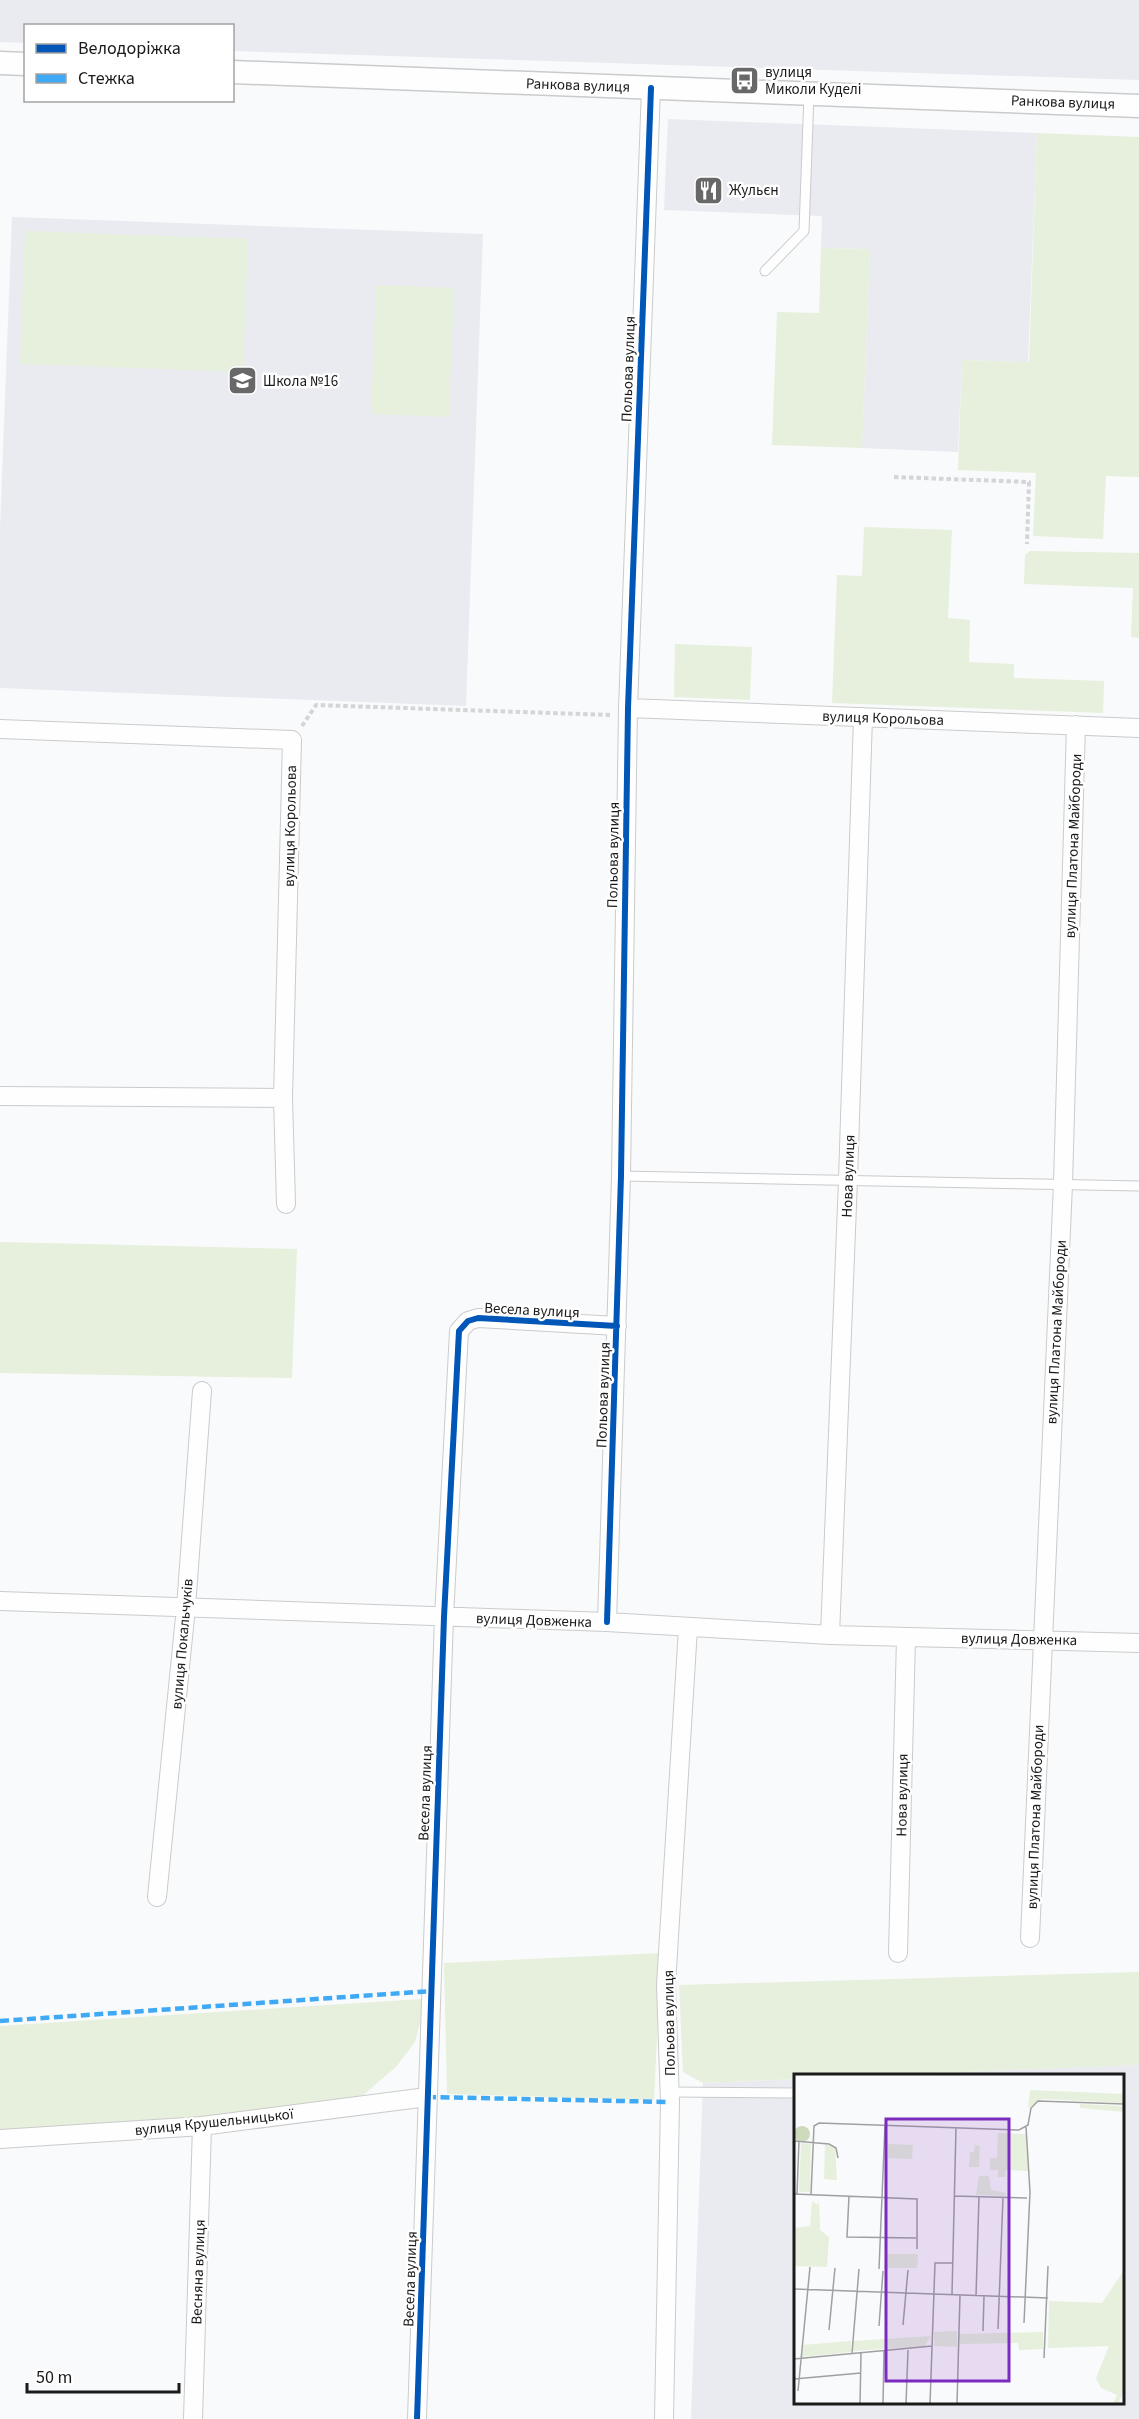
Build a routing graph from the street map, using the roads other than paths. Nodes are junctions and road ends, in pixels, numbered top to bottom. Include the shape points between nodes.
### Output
1 (0, 63) edge
2 (24, 64) edge
3 (234, 72) edge
4 (651, 88) junction
5 (809, 92) junction
6 (1139, 106) edge
7 (765, 271) dead end
8 (628, 708) junction
9 (863, 717) junction
10 (1076, 725) junction
11 (1139, 728) edge
12 (0, 729) edge
13 (0, 1096) edge
14 (283, 1098) junction
15 (621, 1176) junction
16 (848, 1180) junction
17 (1063, 1185) junction
18 (1139, 1186) edge
19 (286, 1204) dead end
20 (617, 1326) junction
21 (202, 1391) dead end
22 (0, 1601) edge
23 (186, 1607) junction
24 (444, 1617) junction
25 (608, 1622) junction
26 (688, 1628) junction
27 (830, 1635) junction
28 (906, 1638) junction
29 (1041, 1639) junction
30 (1139, 1643) edge
31 (157, 1897) dead end
32 (1030, 1938) dead end
33 (898, 1953) dead end
34 (670, 2092) junction
35 (794, 2093) edge
36 (427, 2097) junction
37 (202, 2126) junction
38 (0, 2139) edge
39 (193, 2419) edge
40 (417, 2419) edge
41 (664, 2419) edge

1 - 2 street
3 - 4 street, Ранкова вулиця
4 - 5 street, Ранкова вулиця
4 - 8 street, Польова вулиця
5 - 6 street, Ранкова вулиця
5 - 7 lane via 804,231
8 - 9 street, вулиця Корольова
8 - 15 street, Польова вулиця
9 - 10 street, вулиця Корольова
9 - 16 street, Нова вулиця
10 - 11 street, вулиця Корольова
10 - 17 street, вулиця Платона Майбороди
12 - 14 street, вулиця Корольова via 292,740
13 - 14 street
14 - 19 street, вулиця Корольова
15 - 16 lane
15 - 20 street, Польова вулиця
16 - 17 lane
16 - 27 street, Нова вулиця
17 - 18 lane
17 - 29 street, вулиця Платона Майбороди
20 - 24 street, Весела вулиця via 478,1318 459,1331
20 - 25 street, Польова вулиця
21 - 23 street, вулиця Покальчуків
22 - 23 street, вулиця Довженка
23 - 24 street, вулиця Довженка
23 - 31 street, вулиця Покальчуків
24 - 25 street, вулиця Довженка
24 - 36 street, Весела вулиця
25 - 26 street, вулиця Довженка
26 - 27 street, вулиця Довженка
26 - 34 street, Польова вулиця via 666,1985
27 - 28 street, вулиця Довженка
28 - 29 street, вулиця Довженка
28 - 33 street, Нова вулиця
29 - 30 street, вулиця Довженка
29 - 32 street, вулиця Платона Майбороди
34 - 35 lane
34 - 41 street, Польова вулиця
36 - 37 street, вулиця Крушельницької
36 - 40 street, Весела вулиця
37 - 38 street, вулиця Крушельницької
37 - 39 street, Весняна вулиця

